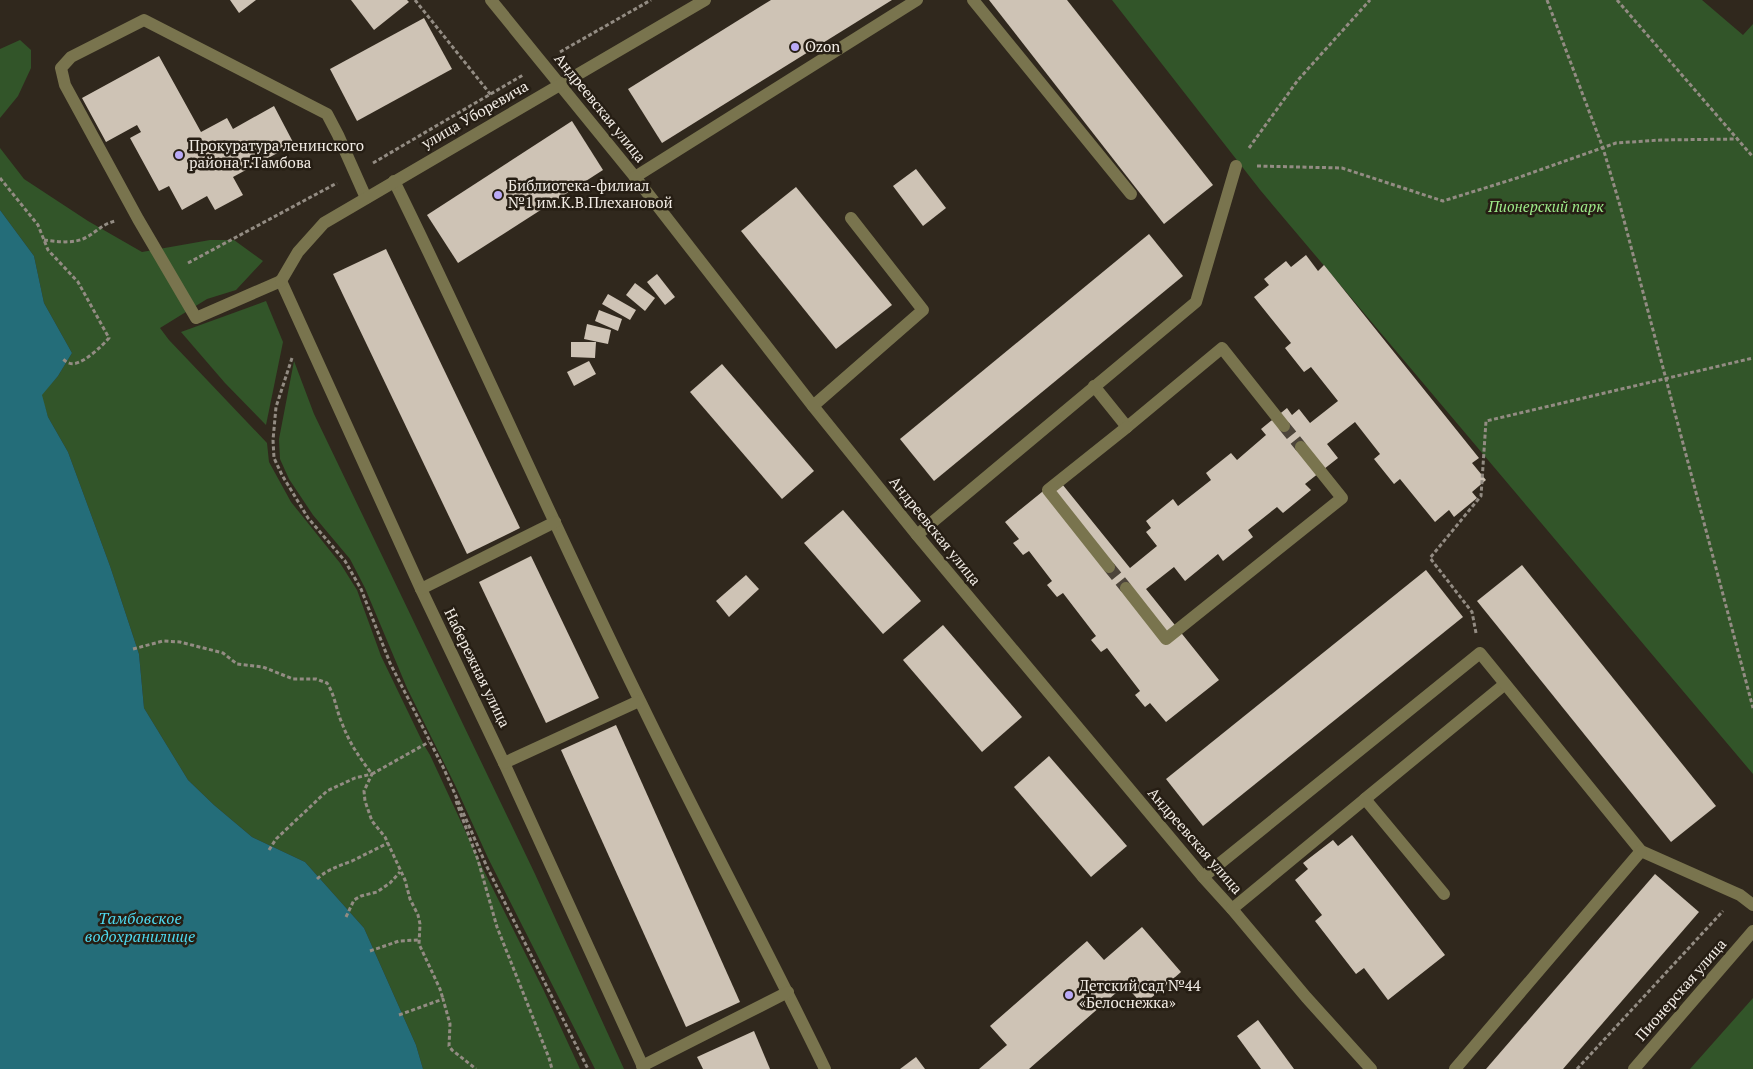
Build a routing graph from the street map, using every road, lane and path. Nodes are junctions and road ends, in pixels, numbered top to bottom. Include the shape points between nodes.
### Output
1 (414, 0) edge
2 (491, 0) edge
3 (651, 0) edge
4 (705, 0) edge
5 (917, 0) edge
6 (972, 0) edge
7 (1370, 0) edge
8 (1547, 0) edge
9 (1617, 0) edge
10 (542, 63) junction
11 (560, 84) junction
12 (490, 94) junction
13 (507, 115) junction
14 (1738, 138) junction
15 (1603, 148) junction
16 (1753, 157) edge
17 (1236, 166) junction
18 (356, 174) junction
19 (635, 177) junction
20 (0, 178) edge
21 (394, 181) junction
22 (1131, 194) dead end
23 (366, 198) junction
24 (851, 218) dead end
25 (115, 221) dead end
26 (44, 240) junction
27 (170, 273) junction
28 (281, 281) junction
29 (302, 327) junction
30 (62, 358) dead end
31 (1753, 358) edge
32 (1666, 379) junction
33 (1094, 386) junction
34 (813, 406) junction
35 (1284, 426) tunnel mouth
36 (1127, 427) junction
37 (1301, 448) tunnel mouth
38 (555, 522) junction
39 (917, 535) junction
40 (1109, 567) tunnel mouth
41 (1126, 588) tunnel mouth
42 (421, 589) junction
43 (133, 649) dead end
44 (1480, 653) junction
45 (1505, 684) junction
46 (639, 701) junction
47 (1753, 708) edge
48 (429, 742) junction
49 (504, 763) junction
50 (372, 774) junction
51 (451, 786) junction
52 (1365, 799) junction
53 (388, 843) junction
54 (269, 850) dead end
55 (1641, 851) junction
56 (400, 872) junction
57 (1203, 877) junction
58 (317, 880) dead end
59 (1444, 894) dead end
60 (1740, 894) junction
61 (1753, 905) edge
62 (1232, 909) junction
63 (346, 917) dead end
64 (1753, 931) edge
65 (418, 940) junction
66 (370, 951) dead end
67 (788, 992) junction
68 (443, 998) junction
69 (399, 1015) dead end
70 (643, 1067) edge
71 (476, 1069) edge
72 (552, 1069) edge
73 (588, 1069) edge
74 (825, 1069) edge
75 (1371, 1069) edge
76 (1455, 1069) edge
77 (1577, 1069) edge
78 (1634, 1069) edge

1 - 12 path
2 - 10 street, Андреевская улица
3 - 10 path
4 - 11 street, улица Уборевича
5 - 19 street
6 - 22 street
7 - 17 path via 1298,80
8 - 15 path
9 - 14 path
10 - 11 street, Андреевская улица
10 - 12 path
11 - 13 street, улица Уборевича
11 - 19 street, Андреевская улица
12 - 13 path
12 - 18 path
13 - 21 street, улица Уборевича
14 - 15 path via 1652,140 1616,143
14 - 16 path
15 - 17 path via 1443,201 1342,168
15 - 32 path
17 - 33 street via 1196,302
18 - 23 street
18 - 27 path
18 - 27 street via 327,114 144,20 71,57 61,68 65,84
19 - 34 street, Андреевская улица
20 - 26 path via 38,225
21 - 23 street, улица Уборевича
21 - 38 street
23 - 28 street, улица Уборевича via 324,223 298,252
24 - 34 street via 923,310
25 - 26 path via 103,224 86,238 63,243
26 - 30 path via 48,250 78,282 109,338 100,348 73,364
27 - 28 street via 196,318
28 - 29 street, Набережная улица
29 - 42 street, Набережная улица
29 - 48 path via 276,407 274,458 308,518 345,561 361,589 390,663
31 - 32 path
32 - 44 path via 1486,421 1481,496 1430,558 1472,612
32 - 47 path
33 - 36 street
33 - 39 street
34 - 39 street, Андреевская улица
35 - 36 street via 1222,348
36 - 40 street via 1048,490
37 - 41 street via 1342,498 1166,639
38 - 42 street
38 - 46 street
39 - 57 street, Андреевская улица
42 - 49 street, Набережная улица
43 - 50 path via 163,641 180,642 223,653 237,664 263,667 293,679 316,679 327,683 351,746
44 - 45 street
44 - 57 street
45 - 52 street
45 - 55 street
46 - 49 street
46 - 67 street
48 - 50 path
48 - 51 path
49 - 70 street, Набережная улица
50 - 53 path via 364,791 365,801 372,821
50 - 54 path via 327,790 276,839
51 - 72 path via 478,860 497,927
51 - 73 path
52 - 59 street
52 - 62 street
53 - 56 path
53 - 58 path via 325,872
55 - 60 street
55 - 76 street
56 - 63 path via 377,892 354,900
56 - 65 path via 418,914
57 - 62 street, Андреевская улица
60 - 61 street
60 - 77 path
62 - 75 street, Андреевская улица
64 - 78 street, Пионерская улица
65 - 66 path via 399,941
65 - 68 path
67 - 70 street
67 - 74 street
68 - 69 path
68 - 71 path via 450,1024 449,1046

